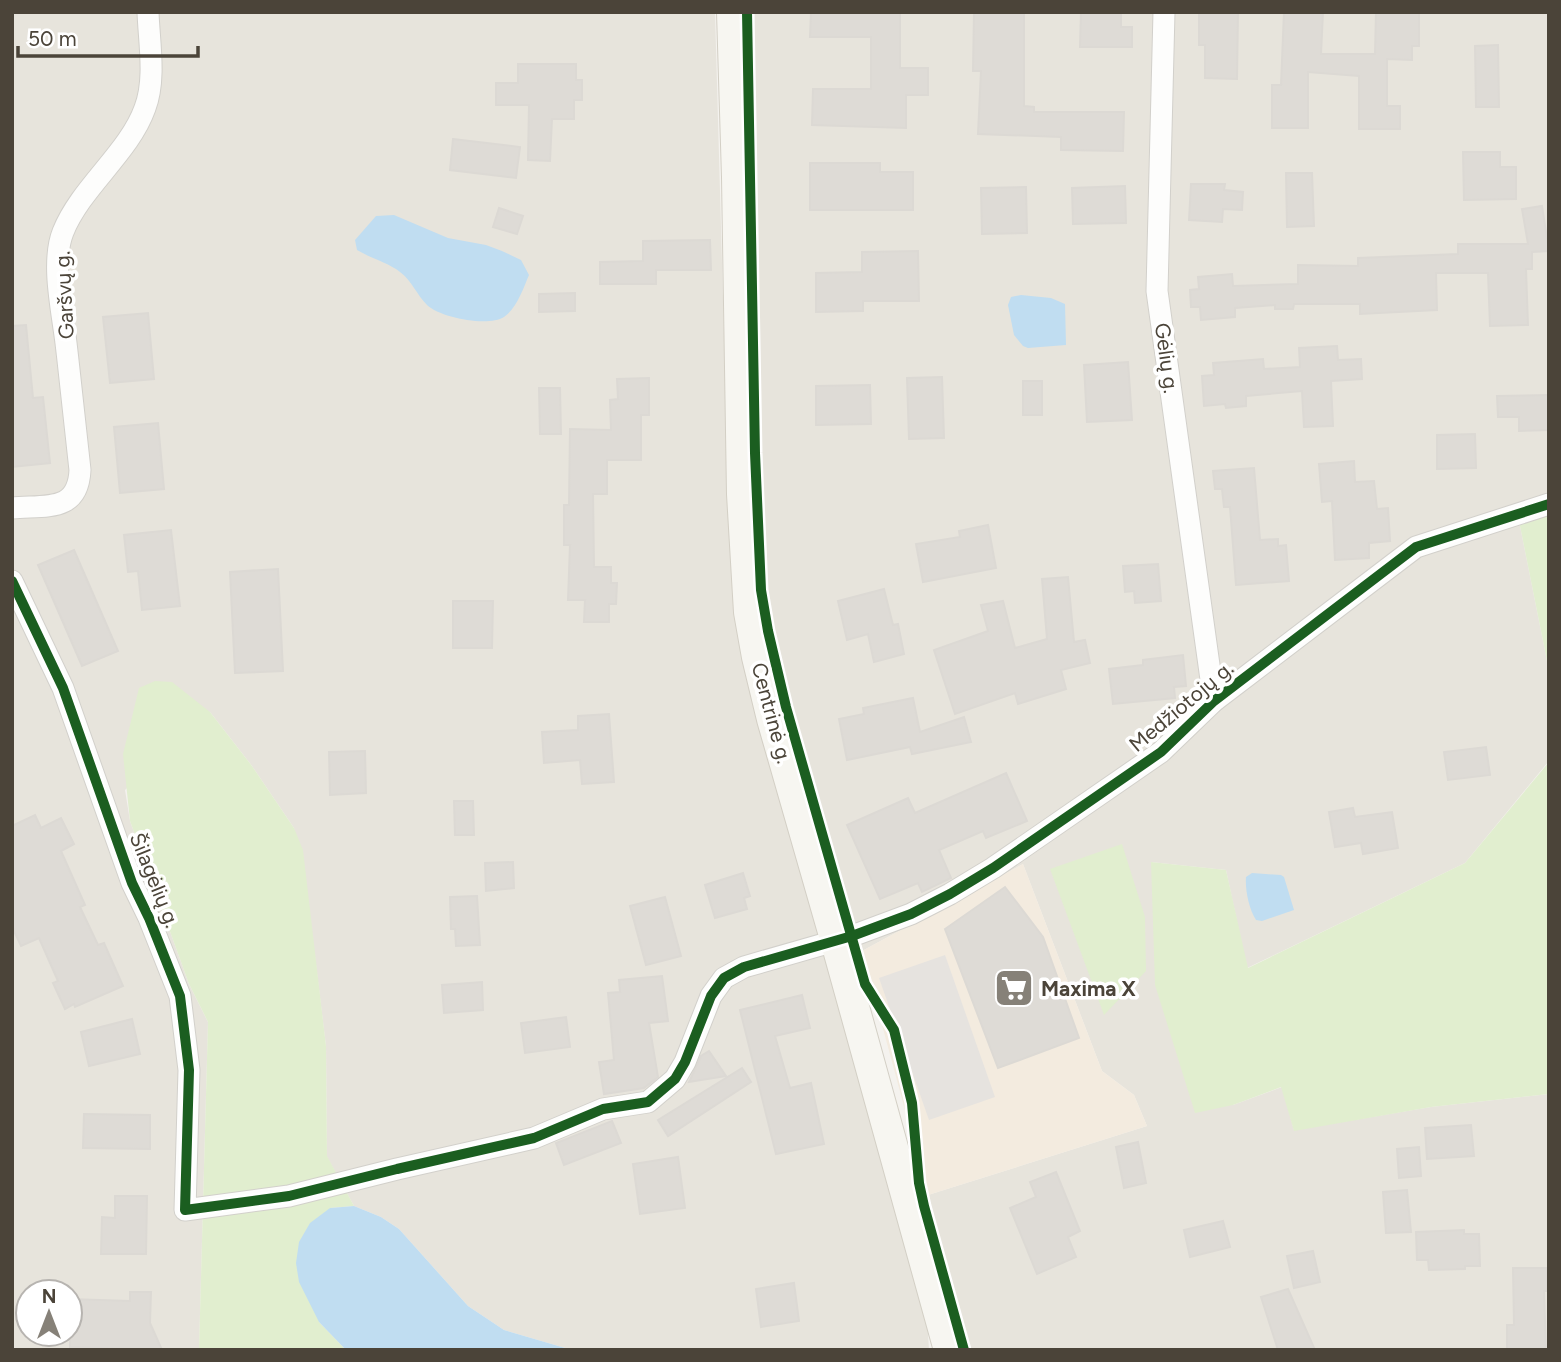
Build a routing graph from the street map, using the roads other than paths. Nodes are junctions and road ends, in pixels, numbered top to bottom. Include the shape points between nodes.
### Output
1 (148, 12) edge
2 (732, 12) edge
3 (1164, 12) edge
4 (1549, 504) edge
5 (12, 508) edge
6 (12, 581) edge
7 (1214, 701) junction
8 (836, 942) junction
9 (185, 1210) joint
10 (949, 1350) edge

1 - 5 street, Garšvų g. via 146,105 139,122 63,231 58,254 80,486 61,504
2 - 8 main road, Centrinė g. via 742,494 749,611 772,719
3 - 7 street, Gėlių g. via 1157,290
4 - 7 street, Medžiotojų g. via 1416,547
6 - 9 street, Šilagėlių g. via 63,688 132,883 180,996 189,1070
7 - 8 street, Medžiotojų g. via 1161,752 993,868 911,914
8 - 9 street, Medžiotojų g. via 744,967 724,978 711,996 675,1079 648,1102 603,1110 534,1138 289,1196
8 - 10 main road, Centrinė g.

